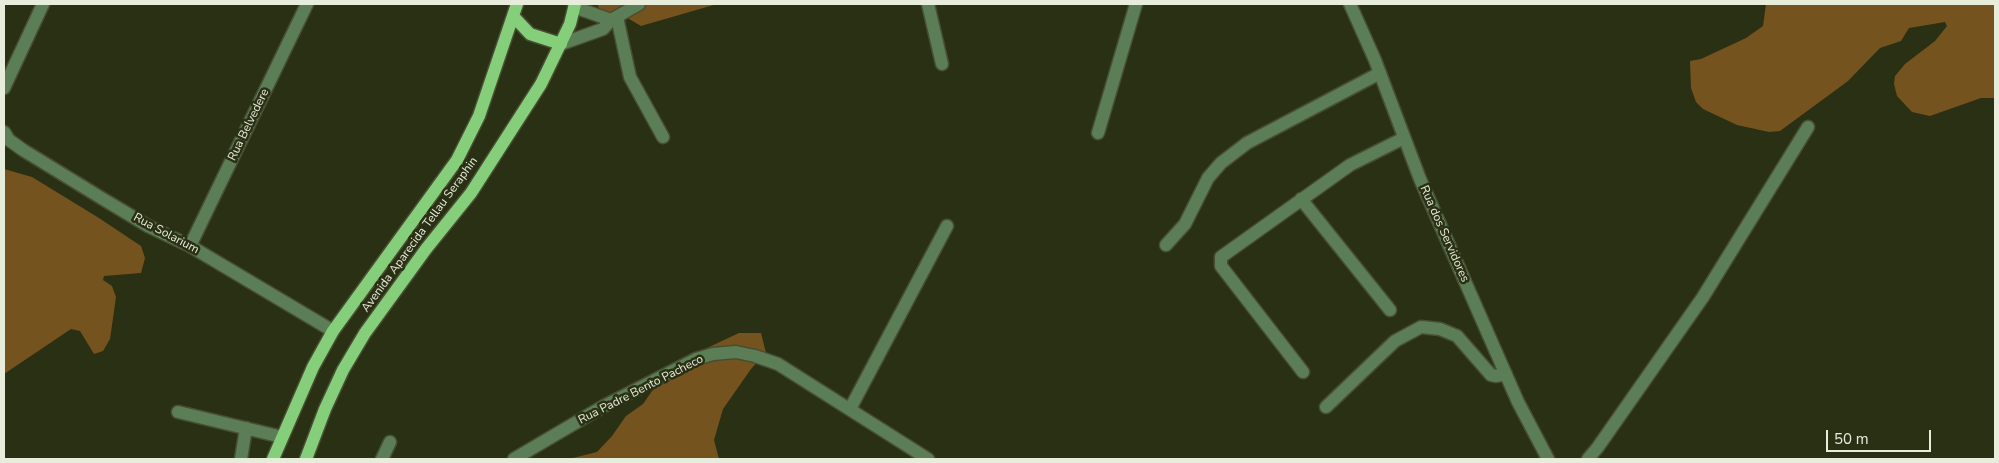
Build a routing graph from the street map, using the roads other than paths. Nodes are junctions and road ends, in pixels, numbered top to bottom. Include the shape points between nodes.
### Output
1 (43, 4) edge
2 (307, 4) edge
3 (639, 4) edge
4 (928, 4) edge
5 (1136, 4) edge
6 (1350, 4) edge
7 (572, 5) edge
8 (515, 10) edge
9 (614, 18) junction
10 (561, 44) junction
11 (942, 64) dead end
12 (1380, 73) junction
13 (4, 88) edge
14 (1808, 127) dead end
15 (4, 132) edge
16 (1098, 133) dead end
17 (663, 137) dead end
18 (1404, 138) junction
19 (1301, 199) junction
20 (947, 226) dead end
21 (1166, 245) dead end
22 (190, 246) junction
23 (1390, 310) dead end
24 (333, 331) junction
25 (1303, 372) dead end
26 (1506, 374) junction
27 (1326, 406) dead end
28 (850, 409) junction
29 (178, 412) dead end
30 (246, 428) junction
31 (282, 437) junction
32 (390, 442) dead end
33 (241, 459) edge
34 (273, 459) edge
35 (306, 459) edge
36 (382, 459) edge
37 (514, 459) edge
38 (928, 459) edge
39 (1548, 459) edge
40 (1588, 459) edge

1 - 13 street
2 - 22 street, Rua Belvedere
3 - 9 street
4 - 11 street
5 - 16 street
6 - 12 street, Rua dos Servidores
7 - 9 street
7 - 10 main road, Avenida Aparecida Tellau Seraphin via 570,24
8 - 10 main road via 530,34
8 - 24 main road, Avenida Aparecida Tellau Seraphin via 479,116 457,160
9 - 10 street via 603,29
9 - 17 street via 630,77
10 - 35 main road, Avenida Aparecida Tellau Seraphin via 541,84 471,193 365,333 343,370
12 - 18 street, Rua dos Servidores
12 - 21 street via 1247,143 1222,163 1208,178 1185,224
14 - 40 street via 1703,297
15 - 22 street, Rua Solarium via 23,150 148,226
18 - 19 street via 1350,165
18 - 26 street, Rua dos Servidores
19 - 23 street
19 - 25 street via 1221,257 1221,266
20 - 28 street
22 - 24 street, Rua Solarium
24 - 31 main road, Avenida Aparecida Tellau Seraphin via 312,367
26 - 27 street via 1491,375 1457,336 1440,328 1421,327 1395,341
26 - 39 street, Rua dos Servidores
28 - 37 street, Rua Padre Bento Pacheco via 778,364 736,352 713,354 696,359 604,406
28 - 38 street, Rua Padre Bento Pacheco
29 - 30 street
30 - 31 street
30 - 33 street
31 - 34 main road, Avenida Aparecida Tellau Seraphin
32 - 36 street

